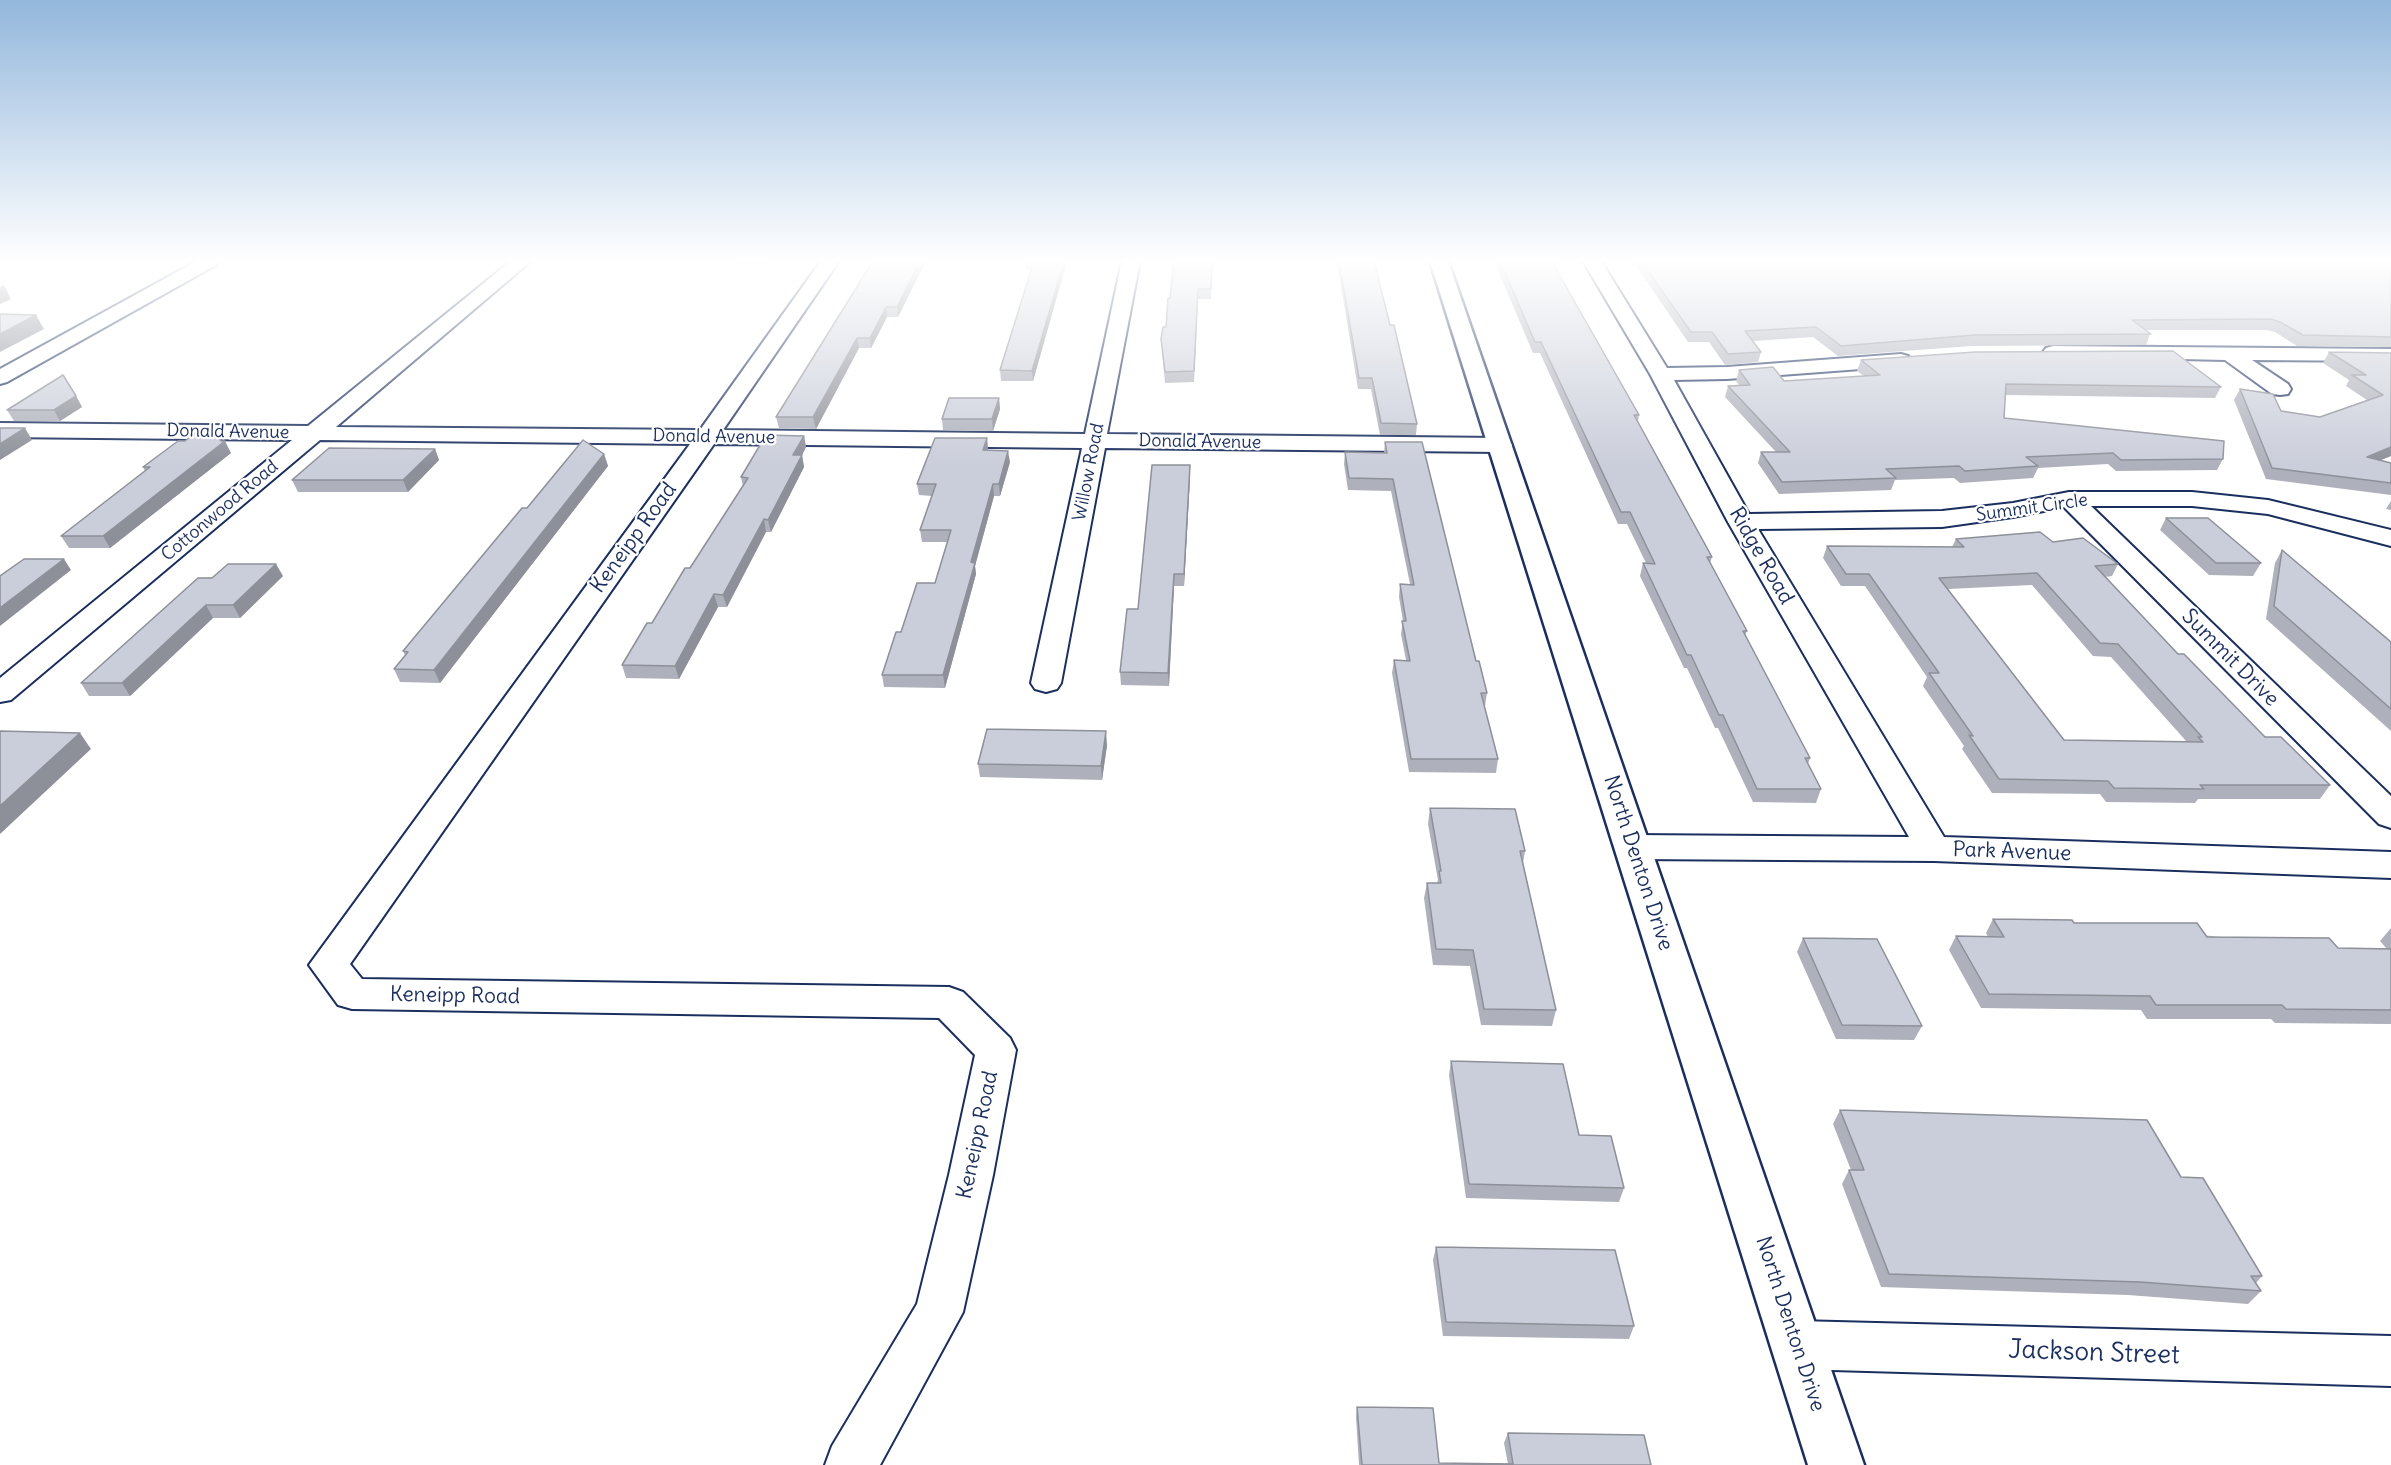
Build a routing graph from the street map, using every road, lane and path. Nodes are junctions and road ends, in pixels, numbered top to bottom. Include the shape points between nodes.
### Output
1 (87, 329) edge
2 (439, 329) edge
3 (782, 329) edge
4 (1117, 329) edge
5 (1462, 329) edge
6 (1633, 329) edge
7 (2029, 352) edge
8 (2232, 355) junction
9 (2391, 355) edge
10 (1925, 358) edge
11 (1659, 374) junction
12 (0, 378) edge
13 (2280, 389) dead end
14 (0, 430) edge
15 (314, 433) junction
16 (707, 437) junction
17 (1095, 441) junction
18 (1500, 445) junction
19 (2069, 499) junction
20 (1741, 522) junction
21 (2391, 538) edge
22 (1046, 683) dead end
23 (0, 693) edge
24 (2391, 816) edge
25 (1632, 847) junction
26 (1934, 849) junction
27 (2391, 865) edge
28 (1797, 1345) junction
29 (2391, 1361) edge
30 (851, 1465) edge
31 (1836, 1465) edge

1 - 12 street
2 - 15 street, Cottonwood Road
3 - 16 street, Keneipp Road
4 - 17 street, Willow Road
5 - 18 street, North Denton Drive
6 - 11 street, Ridge Road
7 - 8 street
8 - 9 street
8 - 13 street
10 - 11 street via 1727,374
11 - 20 street, Ridge Road
14 - 15 street, Donald Avenue
15 - 16 street, Donald Avenue
15 - 23 street, Cottonwood Road
16 - 17 street, Donald Avenue
16 - 30 street, Keneipp Road via 328,965 352,994 949,1003 996,1050 970,1175 939,1312
17 - 18 street, Donald Avenue
17 - 22 street, Willow Road
18 - 25 street, North Denton Drive
19 - 20 street, Summit Circle via 1942,519
19 - 21 street, Summit Circle via 2192,500 2268,507
19 - 24 street, Summit Drive
20 - 26 street, Ridge Road
25 - 26 street, Park Avenue
25 - 28 street, North Denton Drive
26 - 27 street, Park Avenue
28 - 29 street, Jackson Street
28 - 31 street, North Denton Drive

